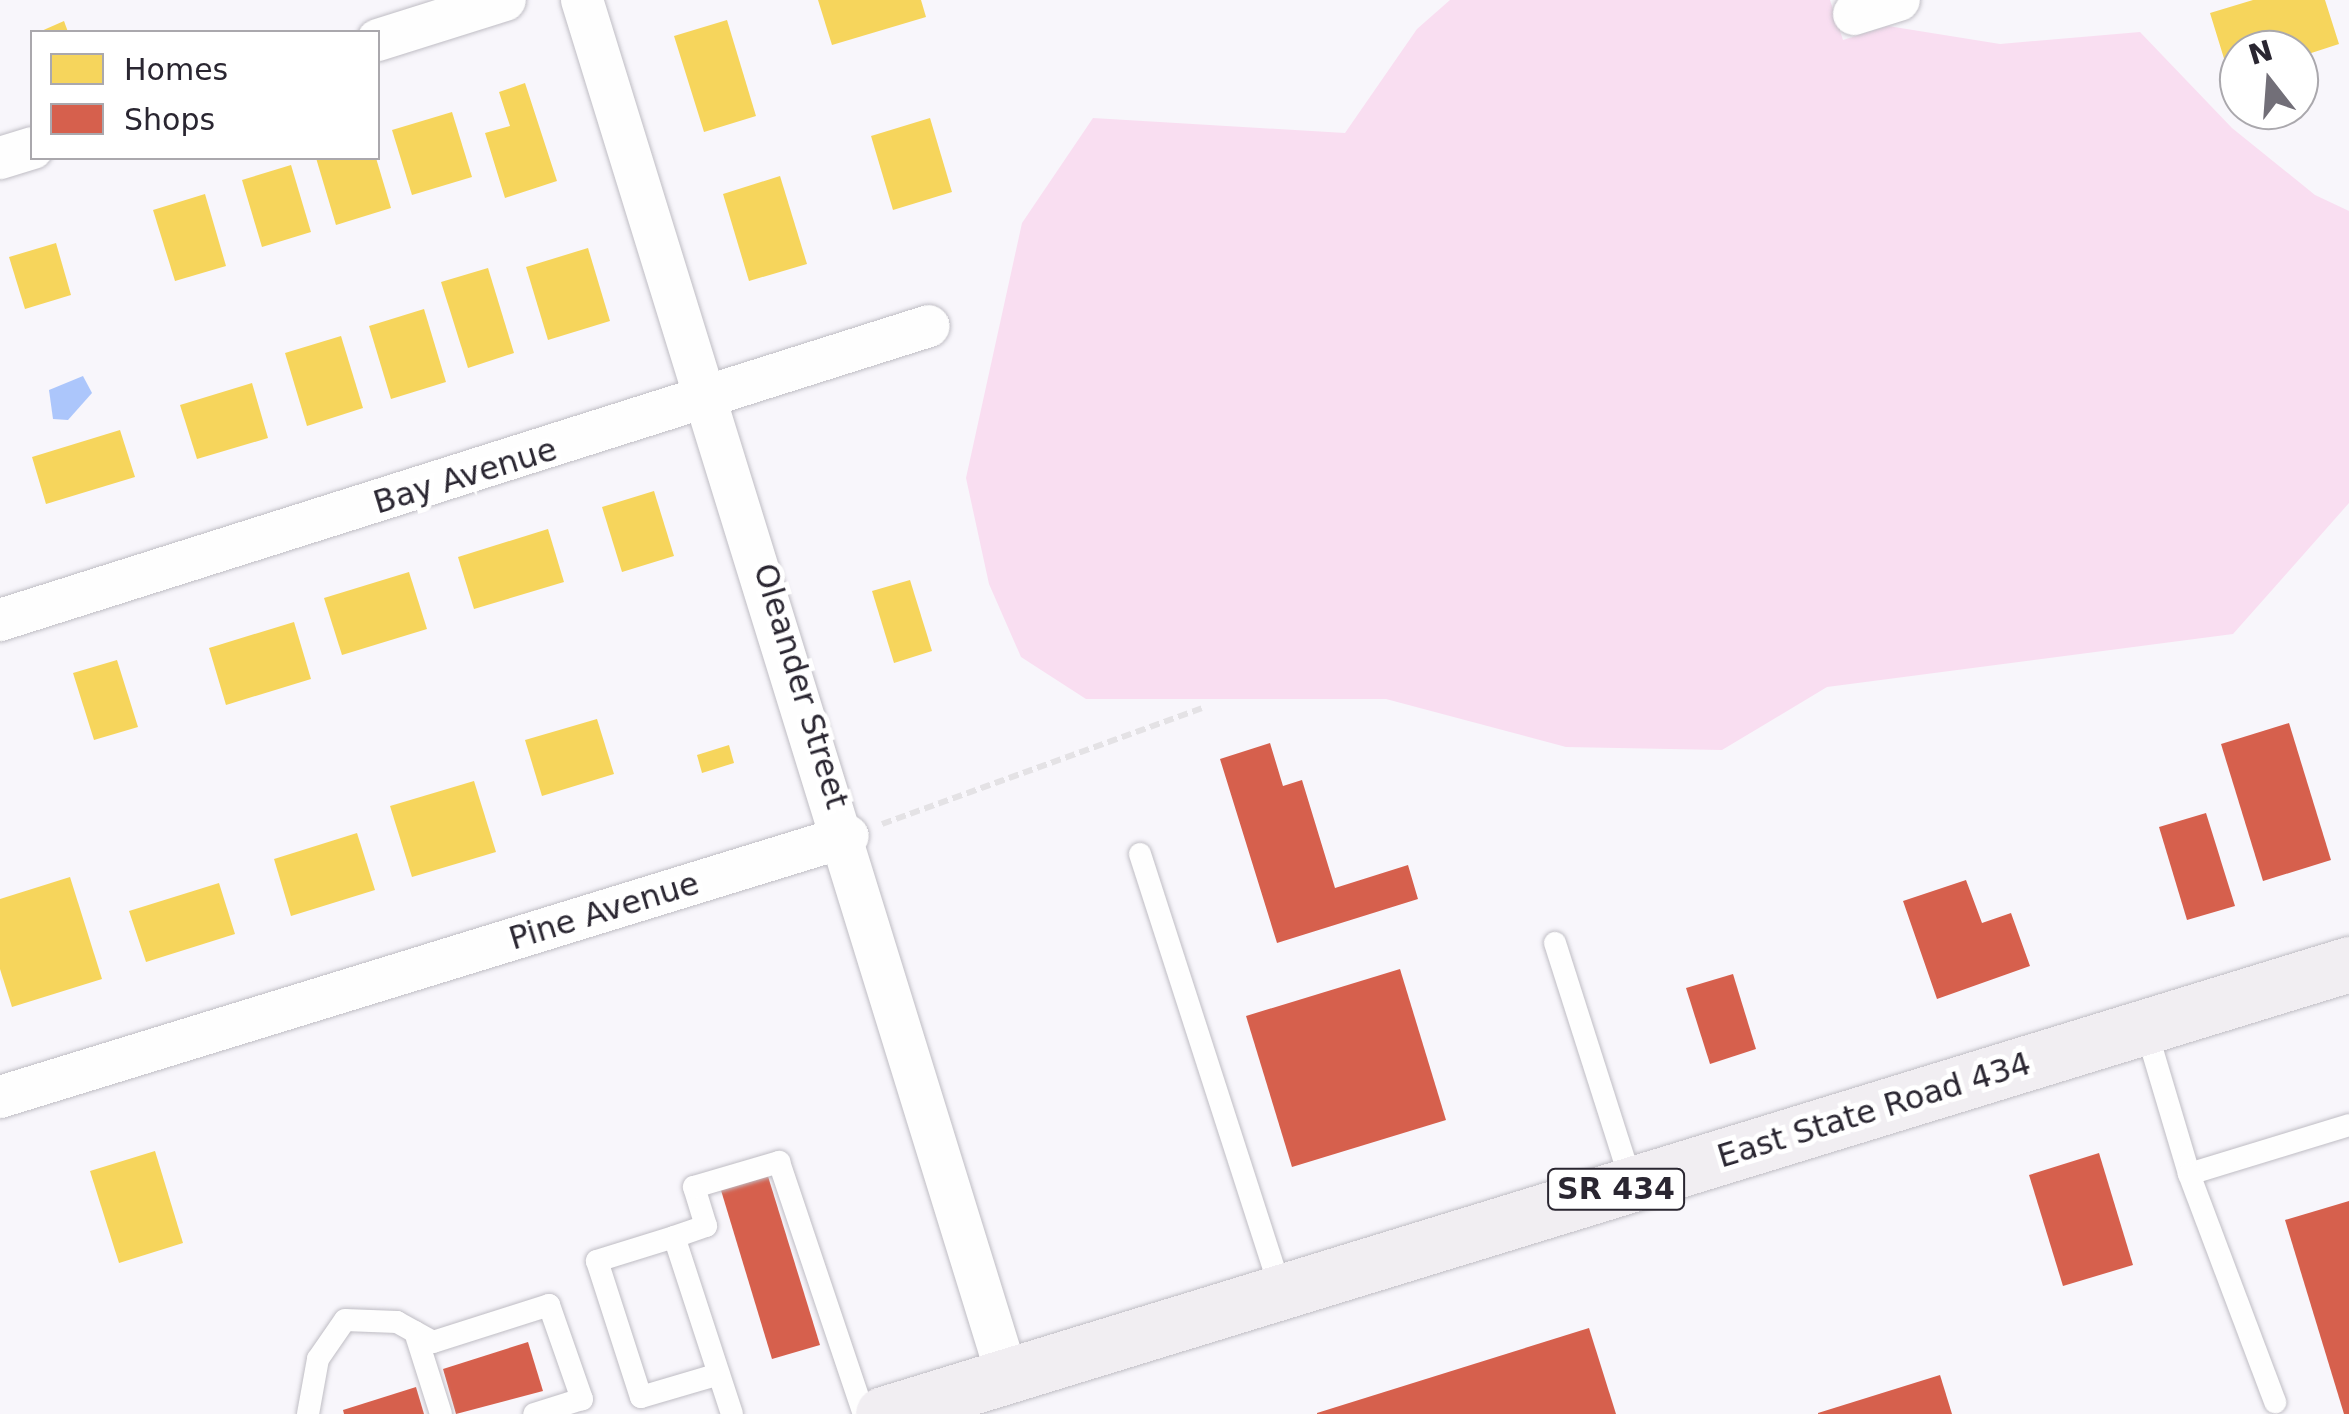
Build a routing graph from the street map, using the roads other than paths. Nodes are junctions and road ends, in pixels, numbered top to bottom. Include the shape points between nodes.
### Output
1 (505, 0) edge
2 (582, 0) edge
3 (1899, 0) edge
4 (1854, 14) dead end
5 (380, 39) edge
6 (30, 149) edge
7 (0, 158) edge
8 (929, 326) dead end
9 (711, 400) junction
10 (0, 620) edge
11 (848, 836) junction
12 (1140, 854) dead end
13 (1555, 943) dead end
14 (2349, 964) edge
15 (2144, 1026) junction
16 (0, 1097) edge
17 (2349, 1125) edge
18 (2189, 1174) junction
19 (1632, 1185) junction
20 (674, 1237) junction
21 (1280, 1292) junction
22 (415, 1332) junction
23 (718, 1374) junction
24 (1006, 1375) junction
25 (2276, 1402) dead end
26 (308, 1414) edge
27 (441, 1414) edge
28 (534, 1414) edge
29 (732, 1414) edge
30 (864, 1414) edge
31 (884, 1414) edge

1 - 5 street
2 - 9 street, Oleander Street
3 - 4 street
6 - 7 street
8 - 9 street, Bay Avenue
9 - 10 street, Bay Avenue
9 - 11 street, Oleander Street
11 - 16 street, Pine Avenue
11 - 24 street, Oleander Street
12 - 21 lane
13 - 19 lane
14 - 15 main road, East State Road 434 / SR 434
15 - 18 lane
15 - 19 main road, East State Road 434 / SR 434
17 - 18 lane
18 - 25 lane
19 - 21 main road, East State Road 434 / SR 434
20 - 23 lane
20 - 23 lane via 597,1261 641,1398
20 - 30 lane via 706,1226 694,1187 779,1162
21 - 24 main road, East State Road 434 / SR 434
22 - 26 lane via 364,1315 345,1320 318,1359
22 - 27 lane
22 - 28 lane via 433,1342 550,1305 582,1400
23 - 29 lane
24 - 31 main road, East State Road 434 / SR 434

